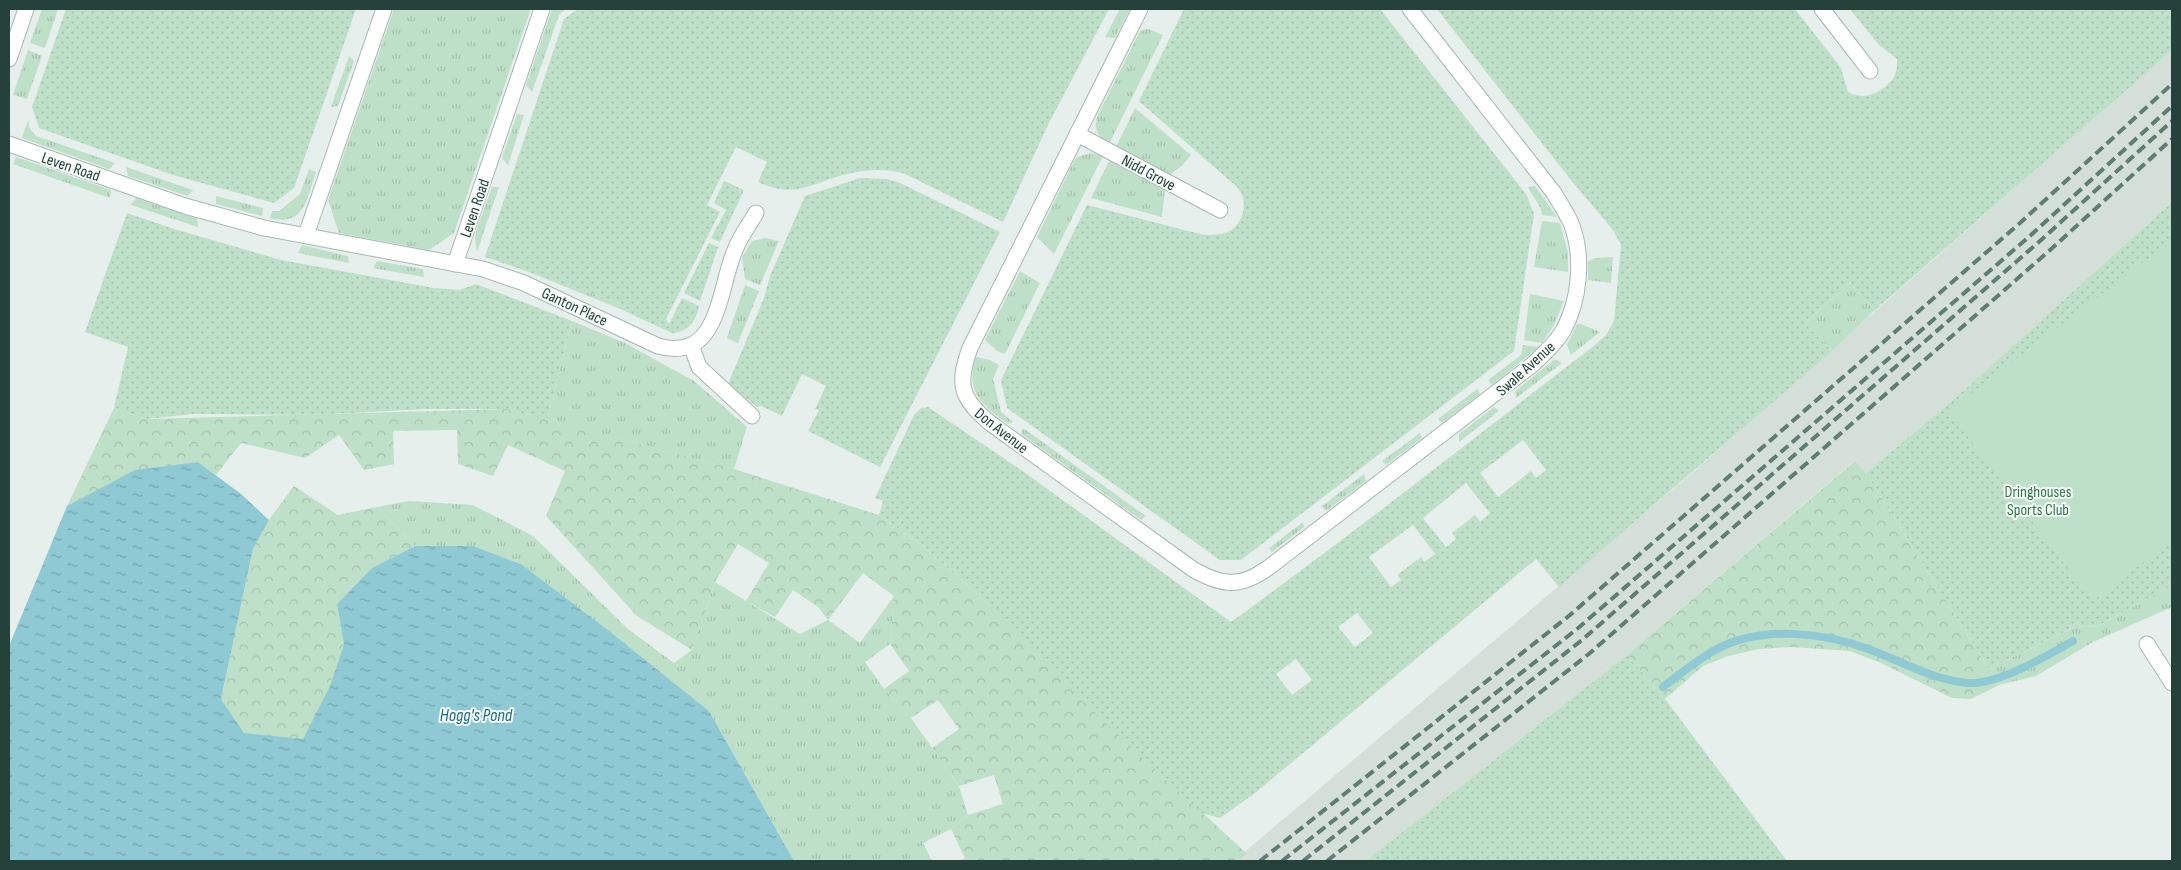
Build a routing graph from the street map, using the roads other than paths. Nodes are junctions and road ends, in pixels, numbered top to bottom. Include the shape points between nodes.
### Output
1 (26, 9) edge
2 (384, 9) edge
3 (542, 9) edge
4 (1140, 9) edge
5 (1410, 9) edge
6 (1822, 9) edge
7 (9, 57) edge
8 (1870, 71) dead end
9 (1077, 134) junction
10 (9, 144) edge
11 (1220, 210) dead end
12 (756, 213) dead end
13 (306, 235) junction
14 (455, 264) junction
15 (691, 345) junction
16 (752, 416) dead end
17 (1326, 525) joint
18 (2147, 644) dead end
19 (2172, 683) edge

1 - 7 street
2 - 13 street
3 - 14 street, Leven Road
4 - 9 street, Don Avenue
5 - 17 street, Swale Avenue via 1554,192 1570,222 1577,247 1579,269 1576,290 1571,311 1551,348
6 - 8 street
9 - 11 street, Nidd Grove
9 - 17 street, Don Avenue via 970,348 961,380 964,395 974,410 990,424 1194,570 1210,578 1225,583 1244,582
10 - 13 street, Leven Road via 185,206 264,228
12 - 15 street via 735,248 710,330
13 - 14 street, Leven Road
14 - 15 street, Ganton Place via 524,282 658,346 681,349
15 - 16 street via 700,367
18 - 19 street

